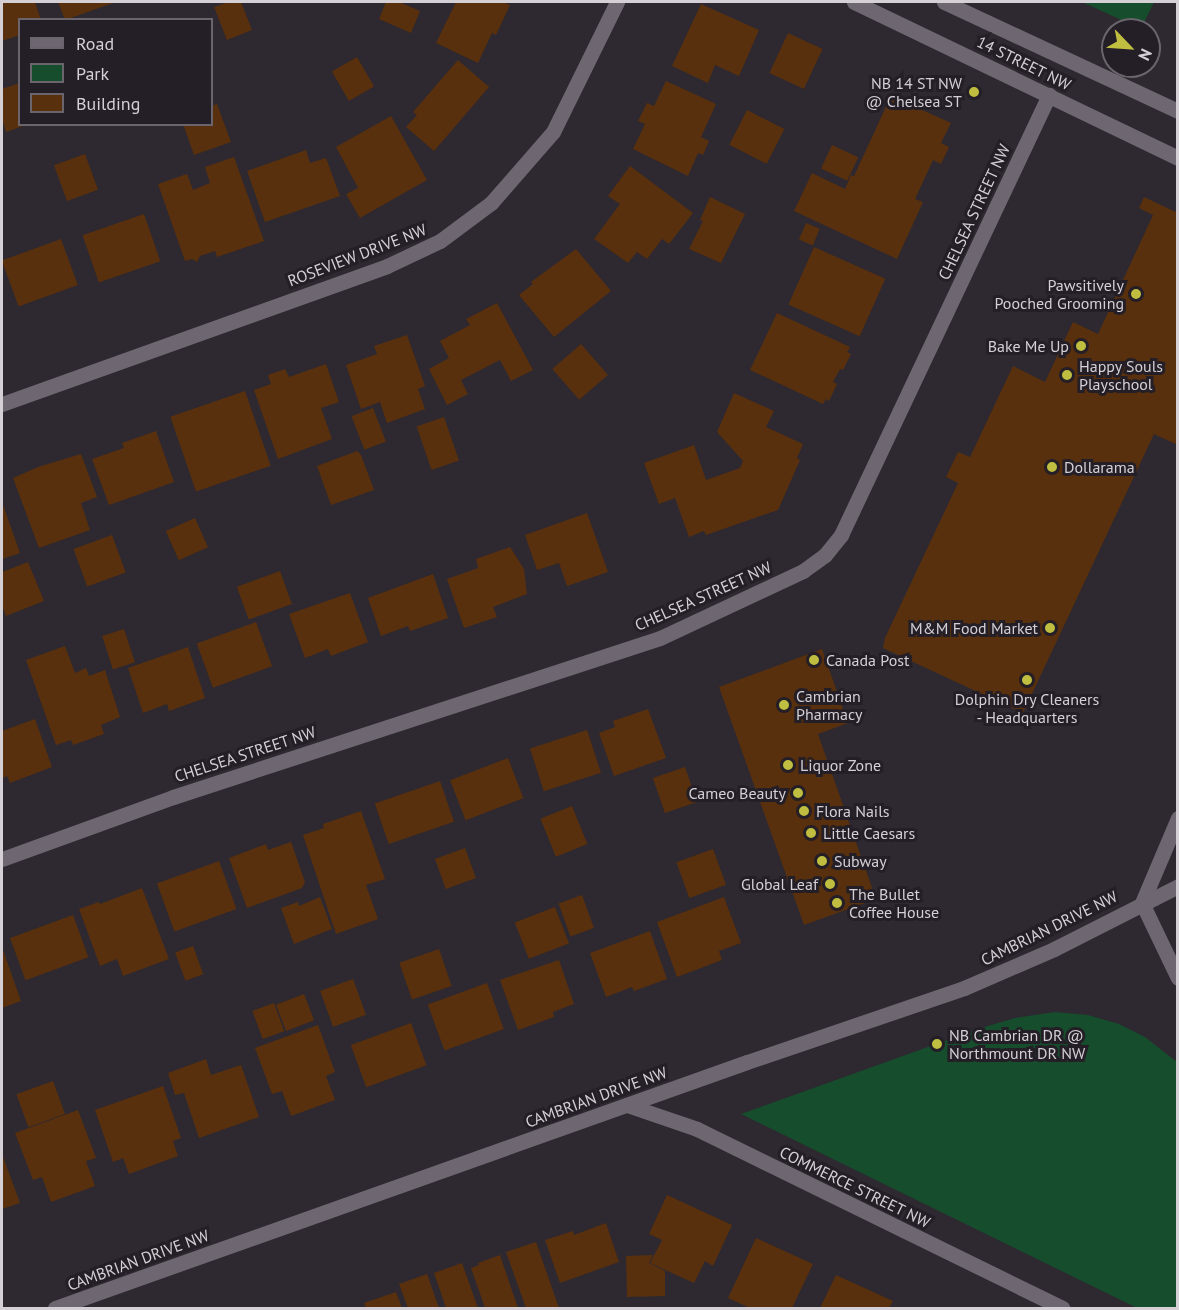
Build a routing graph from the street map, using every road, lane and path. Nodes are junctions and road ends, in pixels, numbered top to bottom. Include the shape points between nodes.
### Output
1 (618, 2) edge
2 (854, 2) edge
3 (944, 2) edge
4 (1049, 95) junction
5 (1178, 111) edge
6 (1178, 158) edge
7 (2, 404) edge
8 (1178, 818) edge
9 (2, 859) edge
10 (1178, 886) edge
11 (1142, 903) junction
12 (1178, 978) edge
13 (627, 1105) junction
14 (1028, 1301) edge
15 (55, 1308) edge
16 (1063, 1308) edge

1 - 7 street, ROSEVIEW DRIVE NW via 553,132 490,203 440,241 387,266
2 - 4 street, 14 STREET NW
3 - 5 street, 14 STREET NW
4 - 6 street, 14 STREET NW
4 - 9 street, CHELSEA STREET NW via 841,535 825,555 803,571 660,638 173,797
8 - 11 street
10 - 11 street, CAMBRIAN DRIVE NW
11 - 12 street
11 - 13 street, CAMBRIAN DRIVE NW via 1054,949 964,988
13 - 14 street, COMMERCE STREET NW via 697,1129
13 - 15 street, CAMBRIAN DRIVE NW
14 - 16 street, COMMERCE STREET NW

